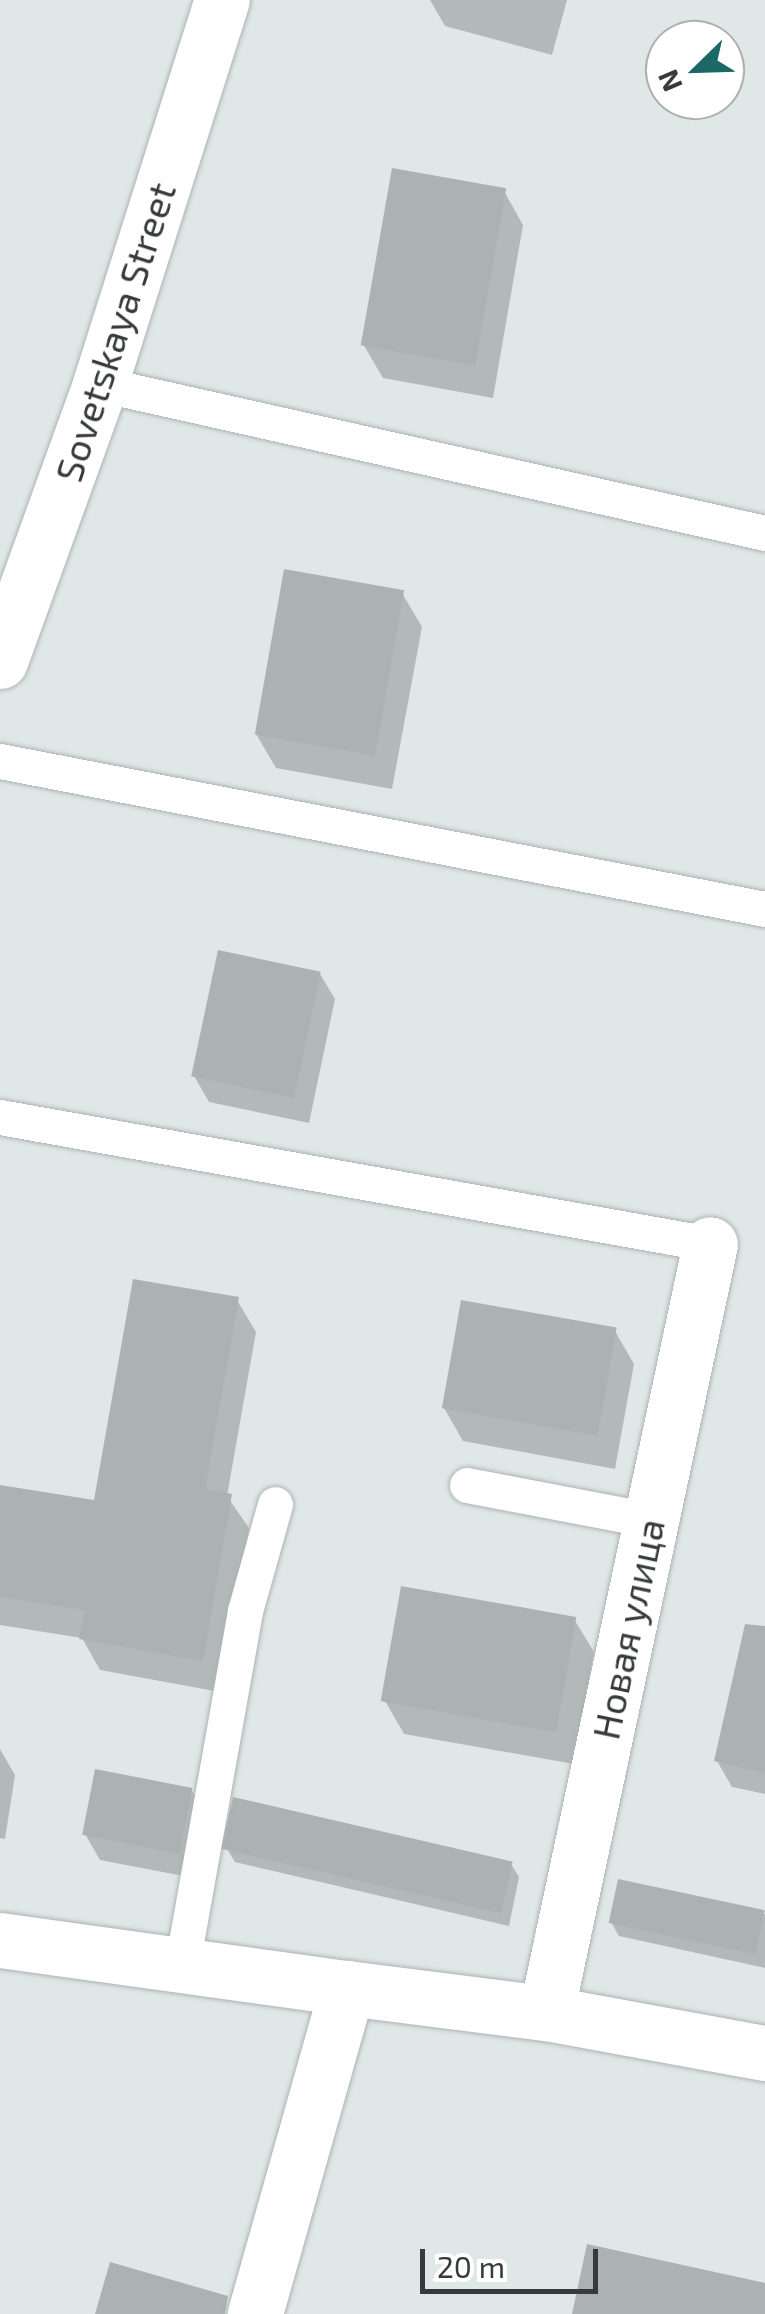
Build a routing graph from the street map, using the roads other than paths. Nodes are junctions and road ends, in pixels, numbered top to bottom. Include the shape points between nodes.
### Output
1 (222, 0) edge
2 (100, 384) junction
3 (765, 533) edge
4 (0, 662) edge
5 (0, 761) edge
6 (765, 909) edge
7 (0, 1118) edge
8 (710, 1244) joint
9 (466, 1486) dead end
10 (275, 1504) dead end
11 (650, 1520) junction
12 (0, 1940) edge
13 (182, 1965) junction
14 (347, 1988) junction
15 (546, 2013) junction
16 (765, 2053) edge
17 (255, 2314) edge

1 - 2 street, Sovetskaya Street
2 - 3 lane
2 - 4 street, Sovetskaya Street
5 - 6 lane
7 - 8 lane
8 - 11 street, Новая улица
9 - 11 lane
10 - 13 lane via 245,1612
11 - 15 street, Новая улица
12 - 13 street
13 - 14 street
14 - 15 street
14 - 17 street
15 - 16 street

